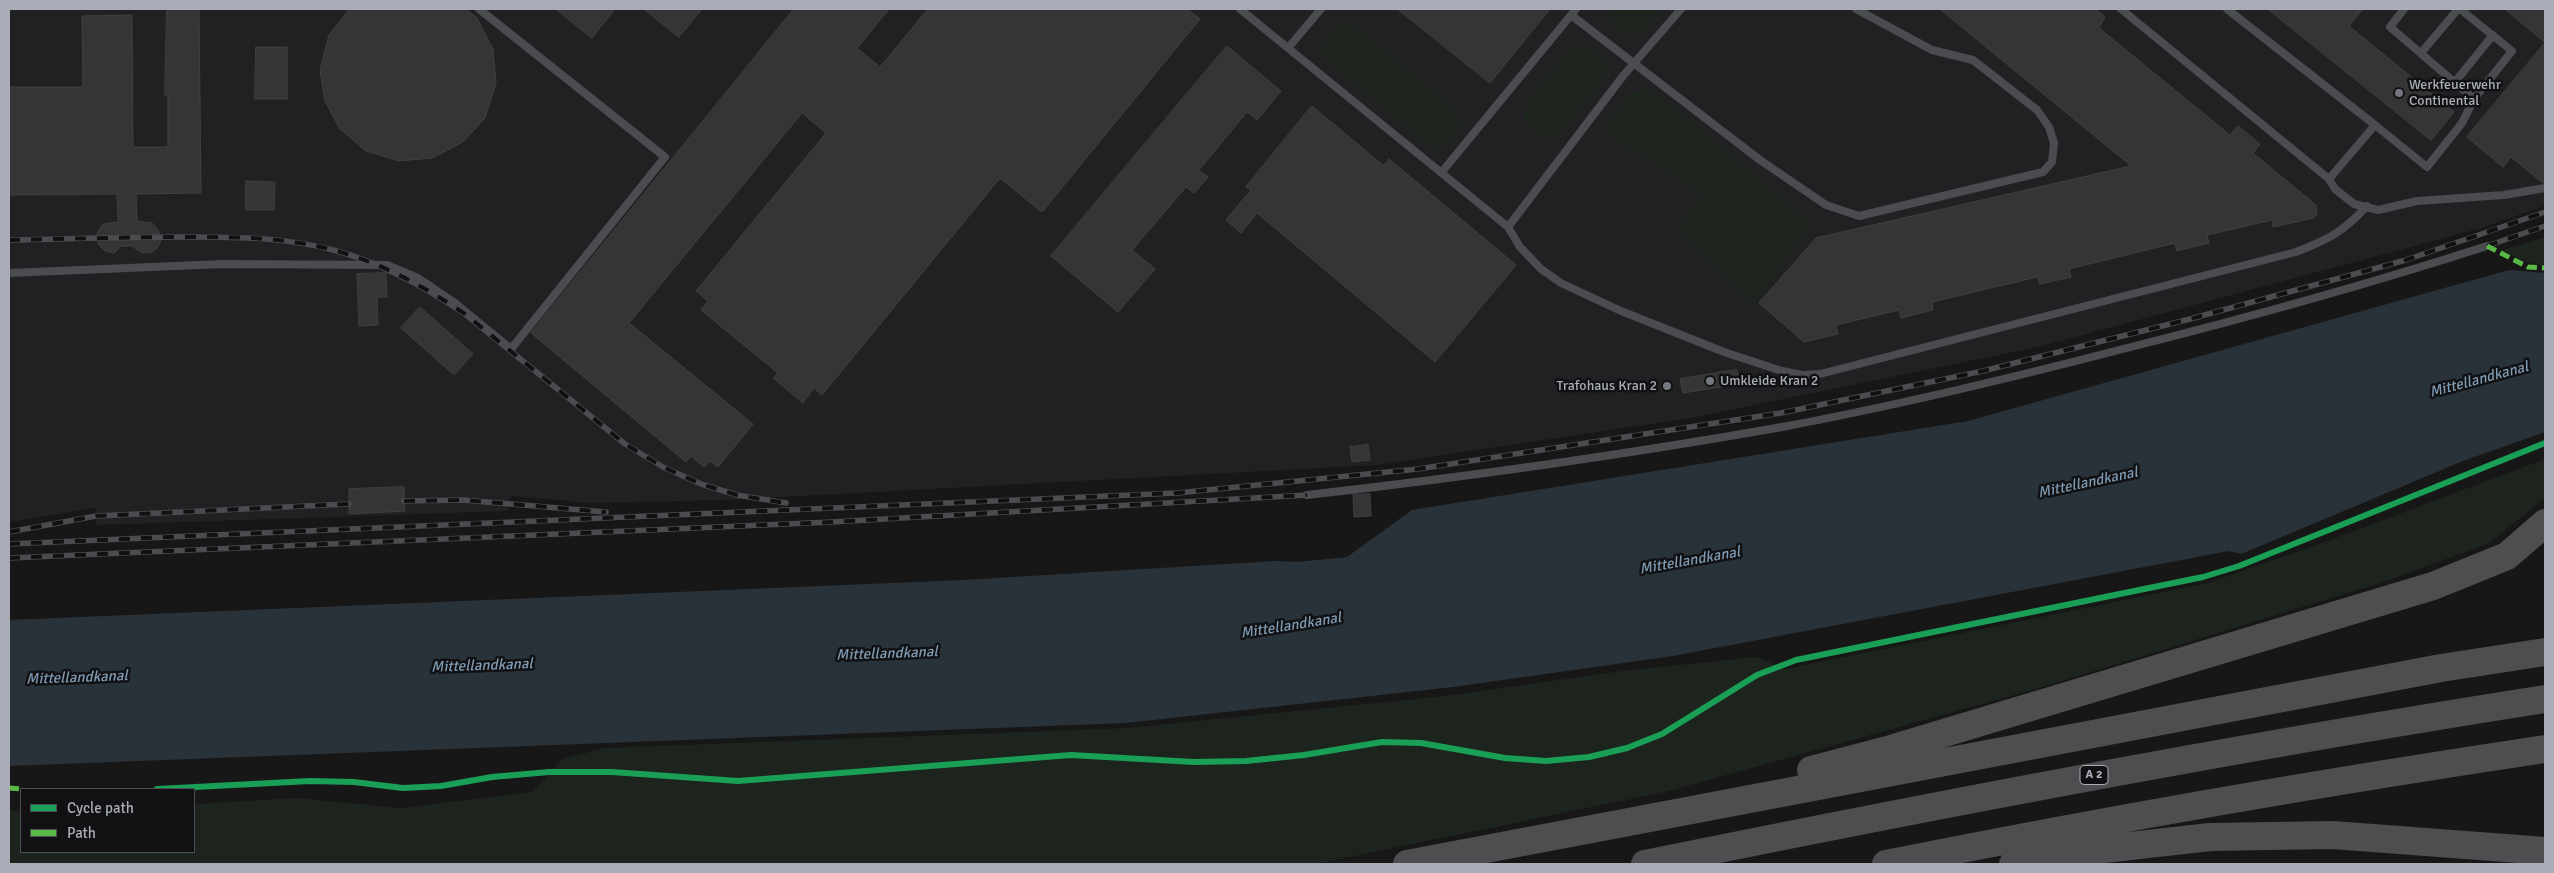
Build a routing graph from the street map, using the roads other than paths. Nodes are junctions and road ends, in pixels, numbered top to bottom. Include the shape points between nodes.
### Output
1 (479, 9) edge
2 (1240, 9) edge
3 (1321, 9) edge
4 (1681, 9) edge
5 (1856, 9) edge
6 (2121, 9) edge
7 (2227, 9) edge
8 (2404, 9) edge
9 (2459, 9) edge
10 (1574, 12) edge
11 (2493, 35) junction
12 (1288, 48) junction
13 (2421, 53) junction
14 (1633, 65) junction
15 (2455, 82) junction
16 (2474, 99) junction
17 (2375, 125) junction
18 (1441, 174) junction
19 (2329, 179) junction
20 (2545, 188) edge
21 (2367, 206) junction
22 (1508, 227) junction
23 (2487, 246) dead end
24 (9, 273) edge
25 (1307, 495) dead end
26 (2545, 523) edge
27 (2545, 652) edge
28 (2545, 699) edge
29 (2545, 748) edge
30 (2545, 851) edge
31 (1444, 857) junction
32 (1407, 864) edge
33 (1645, 864) edge
34 (1886, 864) edge
35 (2012, 864) edge

1 - 24 lane via 665,158 511,349 418,278 387,265 224,264
2 - 12 lane
3 - 12 lane
4 - 14 lane
5 - 14 lane via 1932,50 1973,60 2037,110 2050,127 2054,143 2052,162 2043,172 1859,216 1826,205
6 - 19 lane
7 - 17 lane
8 - 13 lane via 2390,27
9 - 11 lane
9 - 13 lane
10 - 14 lane
10 - 18 lane
11 - 15 lane
11 - 16 lane via 2512,51
12 - 18 lane
13 - 15 lane
14 - 22 lane
15 - 16 lane
16 - 17 lane via 2462,123 2427,167
17 - 19 lane
18 - 22 lane
19 - 21 lane via 2335,189 2354,204
20 - 21 lane via 2504,196 2417,201 2378,210
21 - 22 lane via 2331,238 2296,252 1802,376 1716,349 1621,312 1561,283 1541,269 1520,247
23 - 25 lane via 2407,272 1984,385 1670,446
26 - 31 highway via 2507,556 2424,589 1855,759
27 - 31 highway via 2441,668
28 - 33 highway, A 2 via 2111,772
29 - 34 highway via 2258,794
30 - 35 highway via 2333,835 2210,837 2086,851
31 - 32 highway

